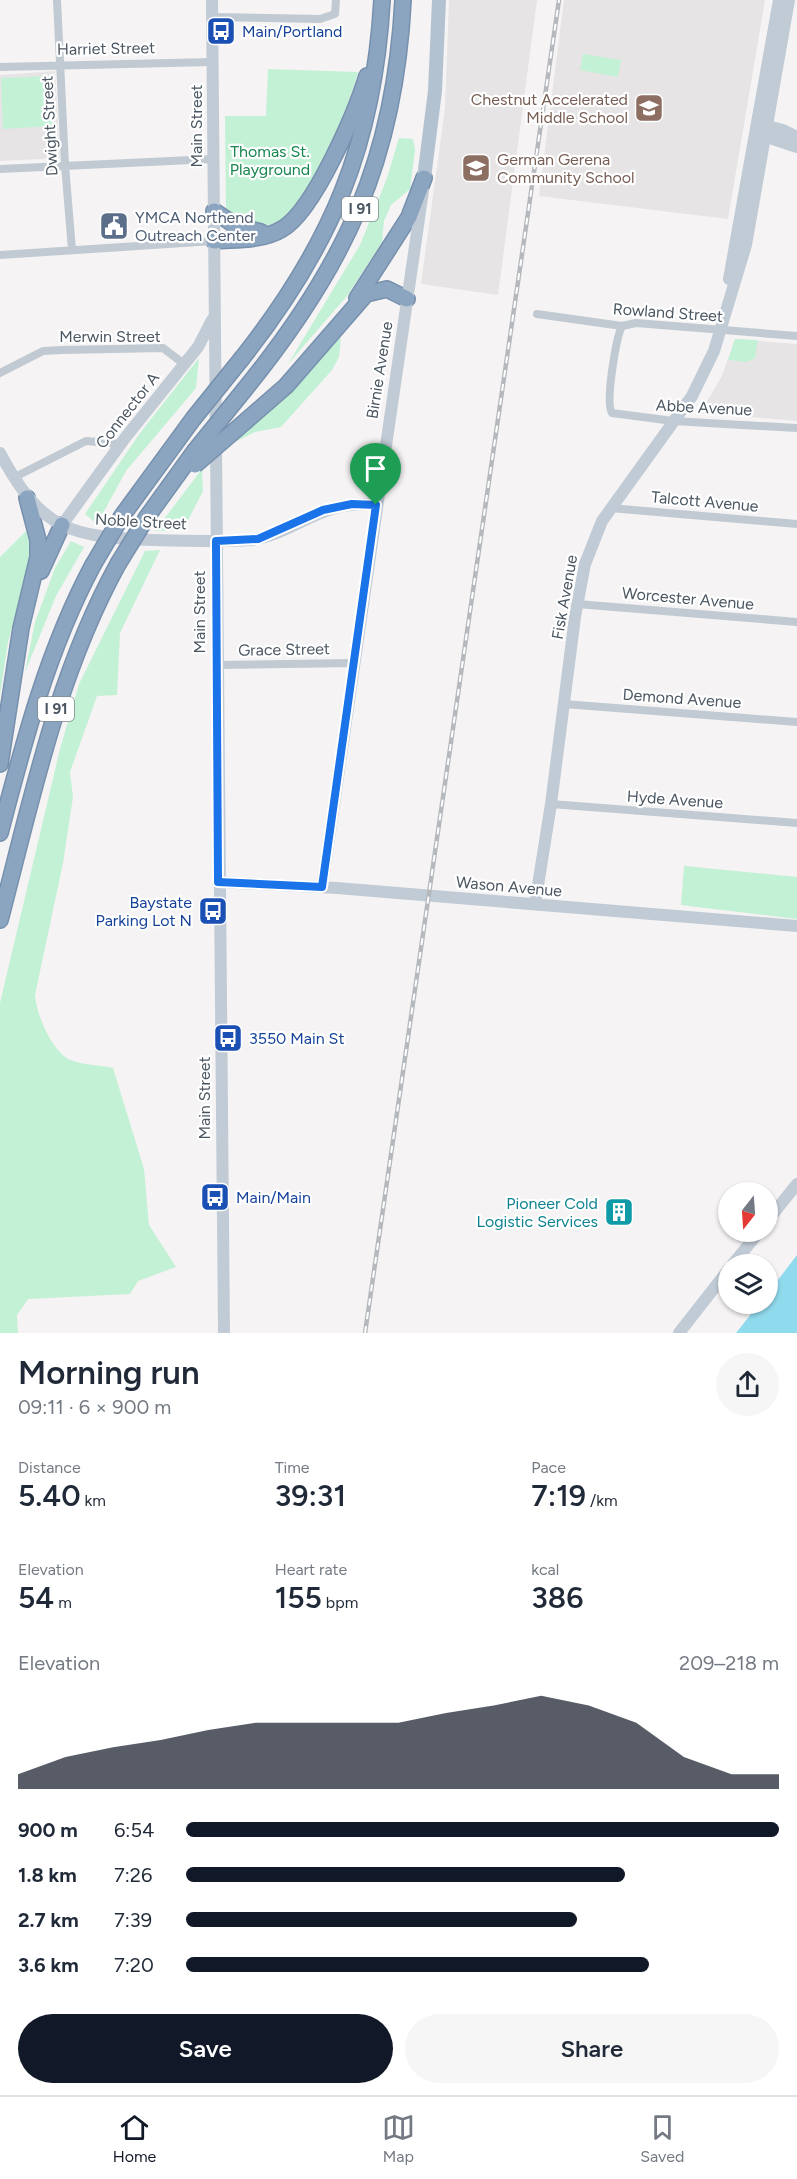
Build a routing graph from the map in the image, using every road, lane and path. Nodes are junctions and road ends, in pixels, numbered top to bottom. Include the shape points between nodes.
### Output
1 (57, 0) edge
2 (212, 0) edge
3 (336, 0) edge
4 (382, 0) edge
5 (403, 0) edge
6 (439, 0) edge
7 (778, 0) edge
8 (789, 0) edge
9 (782, 16) junction
10 (212, 17) junction
11 (381, 27) junction
12 (212, 62) junction
13 (61, 63) junction
14 (0, 67) edge
15 (760, 129) junction
16 (797, 137) edge
17 (797, 147) edge
18 (213, 159) junction
19 (65, 165) junction
20 (0, 169) edge
21 (424, 178) junction
22 (213, 211) junction
23 (270, 234) junction
24 (214, 241) junction
25 (72, 250) junction
26 (0, 255) edge
27 (407, 299) junction
28 (214, 314) junction
29 (537, 314) dead end
30 (622, 326) junction
31 (720, 331) junction
32 (332, 334) junction
33 (797, 336) edge
34 (184, 364) junction
35 (0, 374) edge
36 (674, 421) junction
37 (797, 428) edge
38 (120, 444) junction
39 (0, 453) edge
40 (195, 459) junction
41 (13, 478) junction
42 (27, 498) junction
43 (376, 505) junction
44 (610, 508) junction
45 (797, 524) edge
46 (62, 525) junction
47 (216, 541) junction
48 (29, 599) junction
49 (577, 604) junction
50 (797, 622) edge
51 (353, 663) junction
52 (216, 665) junction
53 (564, 704) junction
54 (797, 722) edge
55 (0, 764) edge
56 (551, 804) junction
57 (797, 823) edge
58 (0, 833) edge
59 (218, 882) junction
60 (322, 887) junction
61 (535, 904) junction
62 (0, 920) edge
63 (797, 926) edge
64 (797, 1184) edge
65 (778, 1208) edge
66 (751, 1242) edge
67 (741, 1254) edge
68 (718, 1283) edge
69 (224, 1333) edge
70 (679, 1333) edge

1 - 13 street, Dwight Street
2 - 10 main road, Main Street
3 - 10 street via 335,14 320,19
4 - 11 highway, I 91
5 - 40 highway, I 91, bridge via 388,123 358,214 310,302
6 - 21 main road, Birnie Avenue via 435,99
7 - 9 main road
8 - 9 main road
9 - 15 main road, Fisk Avenue
10 - 12 main road, Main Street
11 - 23 highway via 360,100 340,144 300,213
11 - 58 highway, I 91, bridge via 367,119 341,200 299,278 122,516 93,565 44,678
12 - 13 street, Harriet Street
12 - 18 main road, Main Street
13 - 14 street, Harriet Street
13 - 19 street, Dwight Street
15 - 16 main road
15 - 17 main road
15 - 31 main road, Fisk Avenue
18 - 19 street
18 - 22 main road, Main Street
19 - 20 street
19 - 25 street, Dwight Street
21 - 27 main road, Birnie Avenue
21 - 32 highway via 405,224
22 - 23 highway via 241,228
22 - 24 main road, Main Street
23 - 24 highway
24 - 25 street
24 - 28 main road, Main Street
25 - 26 street
27 - 32 highway via 387,289 372,291 360,298
27 - 43 main road, Birnie Avenue
28 - 34 main road, Connector A via 201,342
28 - 47 main road, Main Street
29 - 30 street, Rowland Street
30 - 31 street, Rowland Street via 631,323
30 - 36 street, Abbe Avenue via 611,380 610,412
31 - 33 street, Rowland Street
31 - 36 main road, Fisk Avenue via 702,379
32 - 40 highway, bridge via 286,386
34 - 35 street, Merwin Street via 163,348 43,351
34 - 38 main road, Connector A
36 - 37 street, Abbe Avenue
36 - 44 main road, Fisk Avenue
38 - 41 street via 86,441
38 - 46 main road, Connector A
39 - 41 main road, Noble Street
40 - 62 highway, I 91, bridge via 147,517 91,617 62,691
41 - 42 main road, Noble Street
42 - 46 main road, Noble Street
42 - 48 highway via 38,540
43 - 47 main road, Noble Street via 335,506 258,539
43 - 51 main road, Birnie Avenue
44 - 45 street, Talcott Avenue
44 - 49 main road, Fisk Avenue via 589,552
46 - 47 main road, Noble Street via 107,539
46 - 48 highway
47 - 52 main road, Main Street
48 - 55 highway
49 - 50 street, Worcester Avenue
49 - 53 main road, Fisk Avenue
51 - 52 street, Grace Street
51 - 60 main road, Birnie Avenue
52 - 59 main road, Main Street
53 - 54 street, Demond Avenue
53 - 56 main road, Fisk Avenue
56 - 57 street, Hyde Avenue
56 - 61 main road, Fisk Avenue
59 - 60 main road, Wason Avenue
59 - 69 main road, Main Street
60 - 61 main road, Wason Avenue
61 - 63 main road, Wason Avenue
64 - 65 main road
66 - 67 main road
68 - 70 main road

